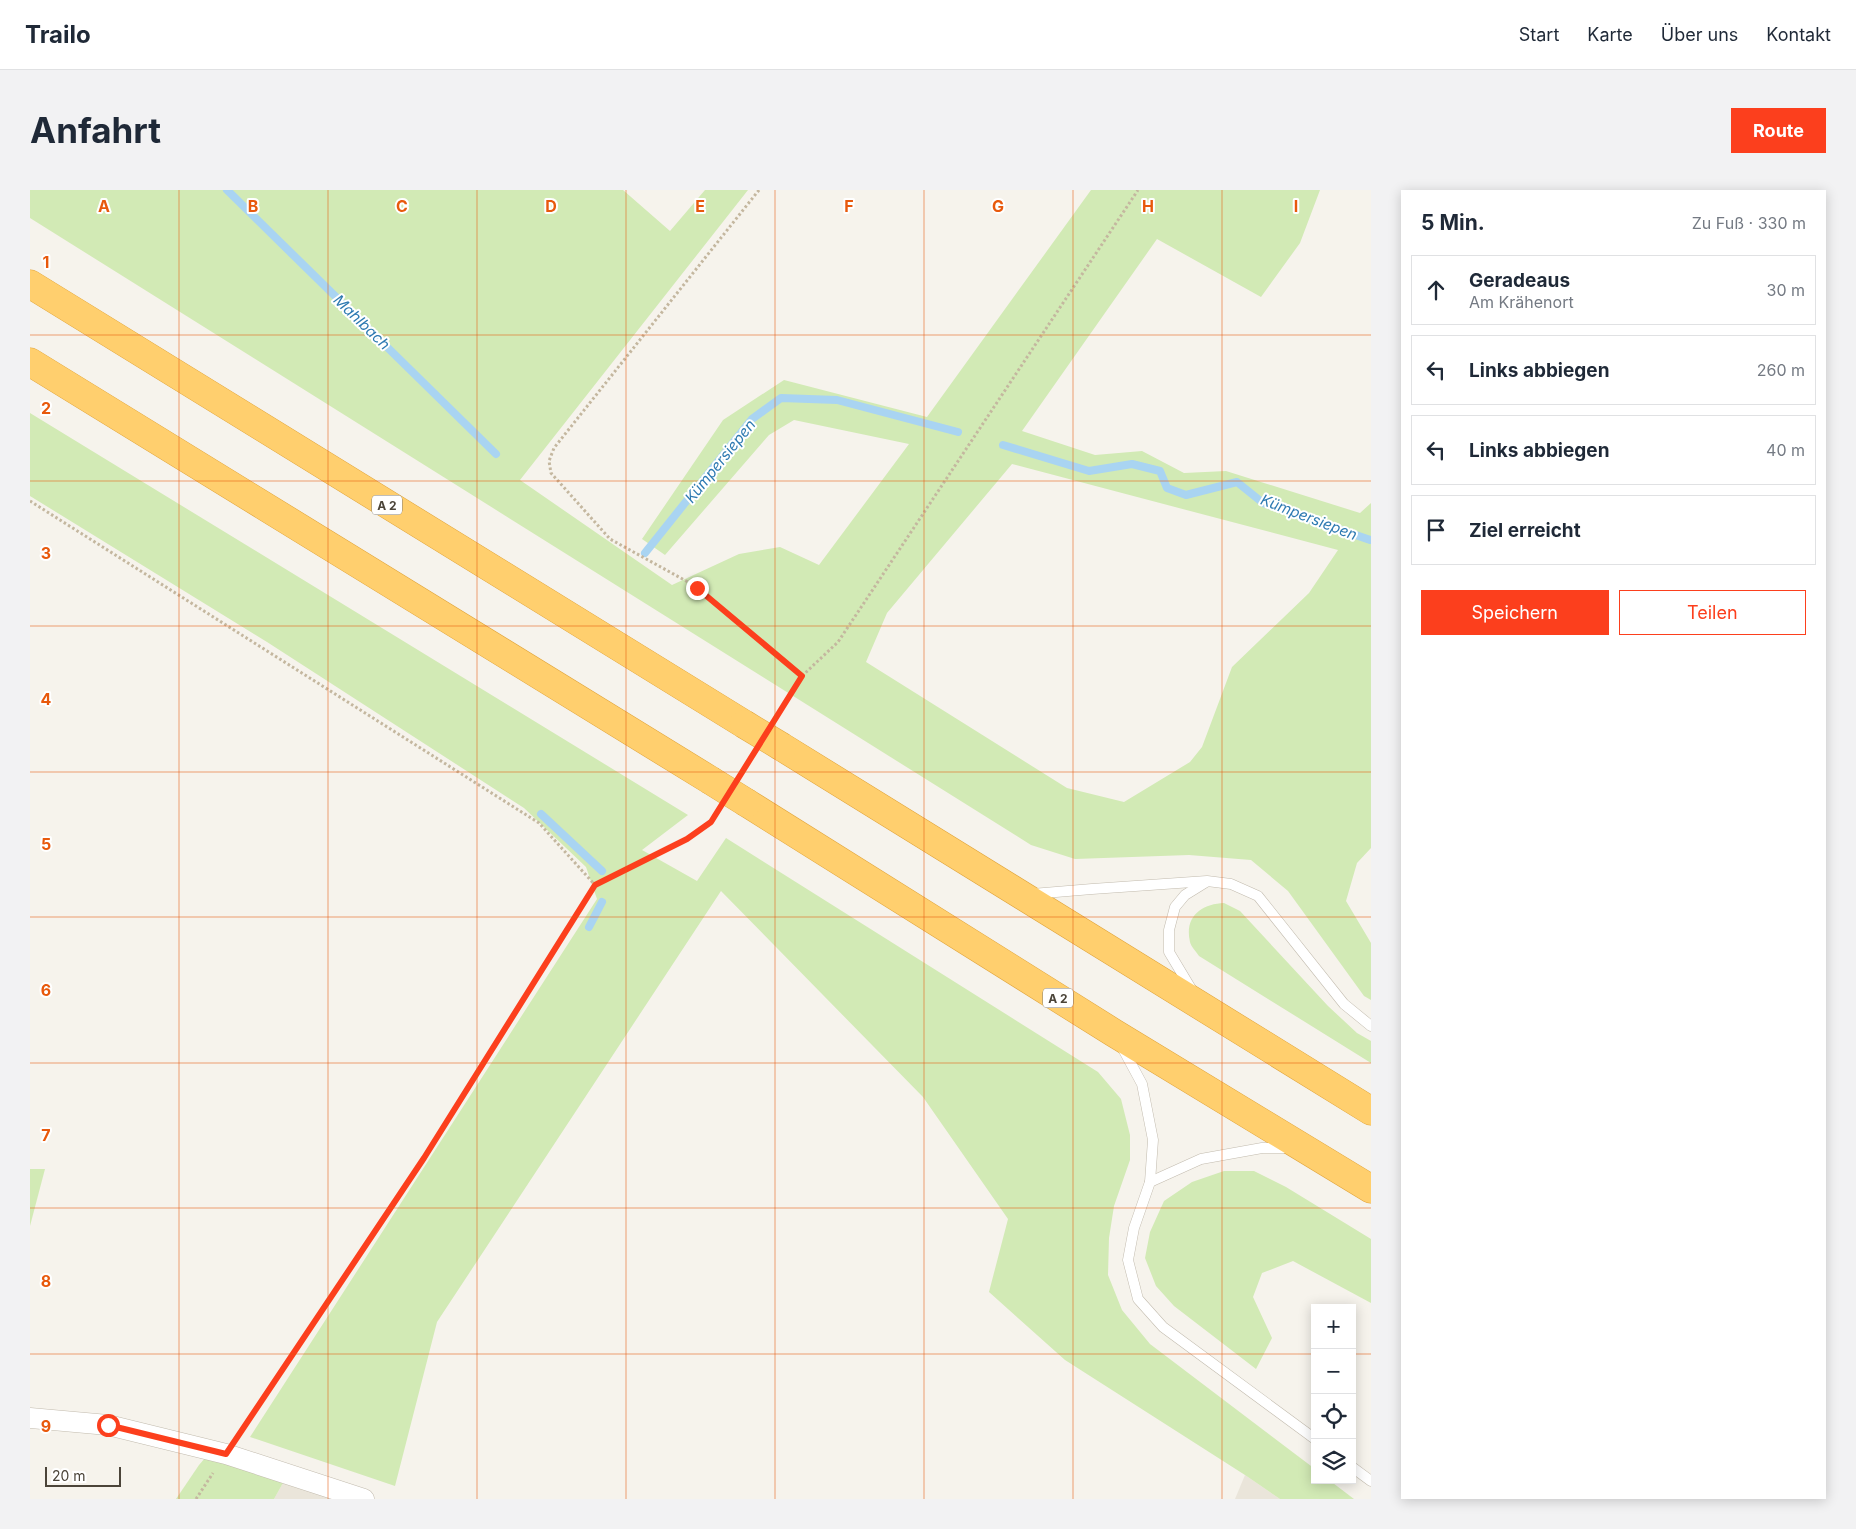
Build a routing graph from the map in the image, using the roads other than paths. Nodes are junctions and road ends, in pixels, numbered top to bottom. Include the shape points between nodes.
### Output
1 (30, 284) edge
2 (30, 362) edge
3 (1207, 881) junction
4 (1024, 895) junction
5 (1201, 1007) junction
6 (1371, 1026) edge
7 (1114, 1032) junction
8 (1371, 1111) edge
9 (1304, 1148) junction
10 (1150, 1182) junction
11 (1371, 1189) edge
12 (30, 1418) edge
13 (1311, 1436) edge
14 (1356, 1470) edge
15 (1371, 1481) edge
16 (364, 1499) edge

1 - 4 highway, A 2, bridge
2 - 7 highway, A 2, bridge
3 - 4 lane
3 - 5 lane via 1185,895 1175,907 1169,930 1169,952
3 - 6 lane via 1231,884 1258,896 1344,1004
4 - 5 highway, A 2
5 - 8 highway, A 2
7 - 9 highway, A 2
7 - 10 lane via 1142,1084 1153,1140
9 - 10 lane via 1262,1148 1201,1160
9 - 11 highway, A 2
10 - 13 lane via 1134,1228 1128,1260 1138,1299 1163,1327
12 - 16 street via 108,1425 226,1454
14 - 15 lane

